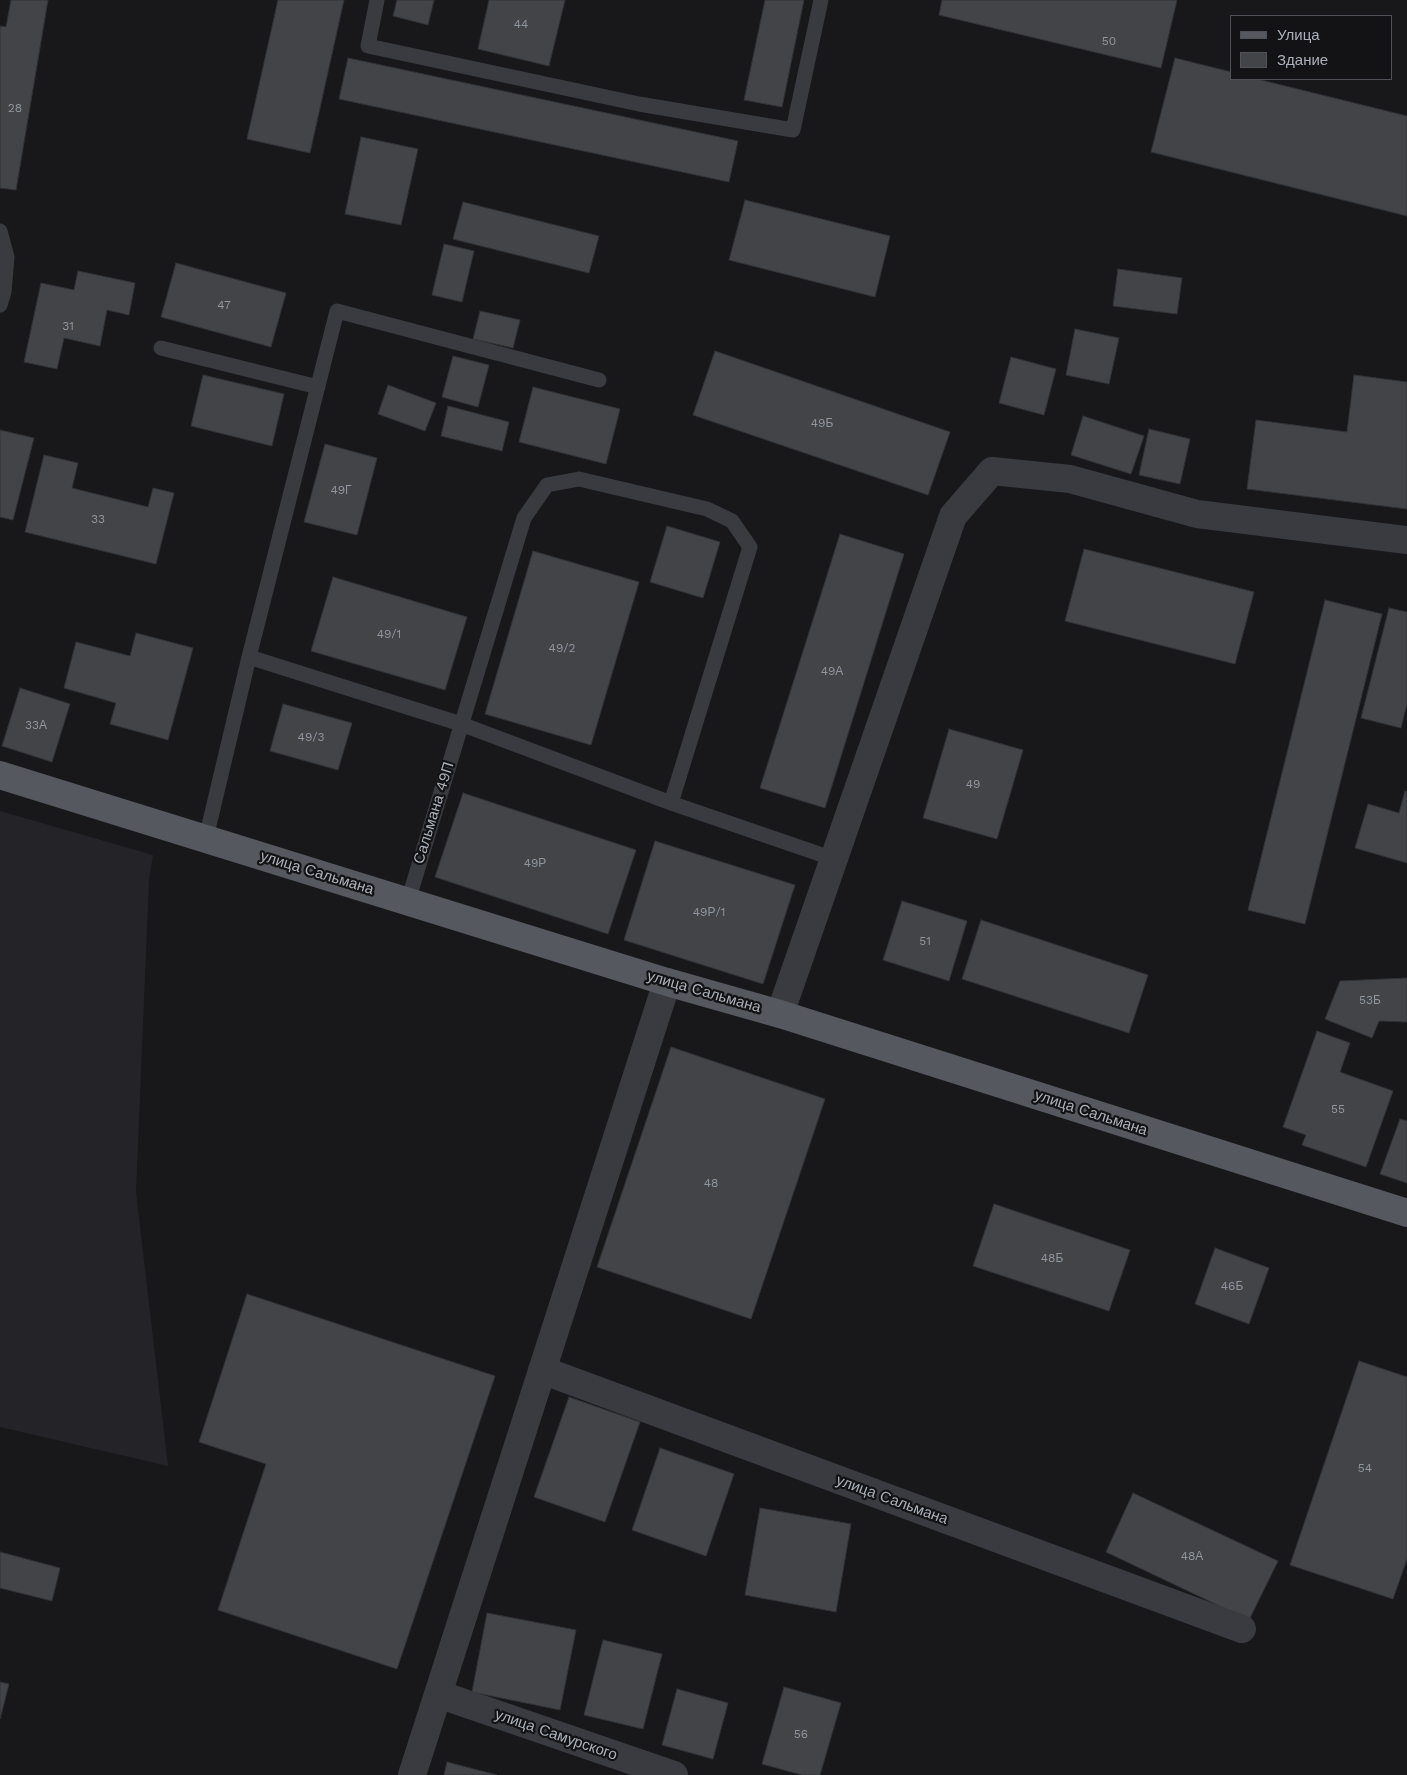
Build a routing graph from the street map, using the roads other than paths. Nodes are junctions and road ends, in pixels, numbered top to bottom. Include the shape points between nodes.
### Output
1 (377, 0) edge
2 (821, 0) edge
3 (0, 231) edge
4 (0, 306) edge
5 (161, 348) dead end
6 (598, 380) dead end
7 (318, 387) junction
8 (1407, 540) edge
9 (249, 657) junction
10 (461, 724) junction
11 (0, 775) edge
12 (671, 803) junction
13 (206, 838) junction
14 (834, 859) junction
15 (408, 902) junction
16 (667, 982) junction
17 (780, 1014) junction
18 (1407, 1214) edge
19 (542, 1370) junction
20 (1242, 1629) dead end
21 (438, 1694) junction
22 (412, 1775) edge
23 (674, 1775) edge

1 - 2 lane via 368,46 639,104 793,130
3 - 4 lane via 7,257
5 - 7 lane
6 - 7 lane via 337,311
7 - 9 lane
8 - 14 street via 1197,514 1070,479 992,472 953,516
9 - 10 lane
9 - 13 lane
10 - 12 lane
10 - 12 lane, Сальмана 49П via 524,518 548,485 579,479 707,509 732,521 750,547
10 - 15 lane, Сальмана 49П
11 - 13 main road, улица Сальмана
12 - 14 lane
13 - 15 main road, улица Сальмана
14 - 17 street
15 - 16 main road, улица Сальмана
16 - 17 main road, улица Сальмана
16 - 19 street
17 - 18 main road, улица Сальмана
19 - 20 street, улица Сальмана
19 - 21 street
21 - 22 street
21 - 23 street, улица Самурского

